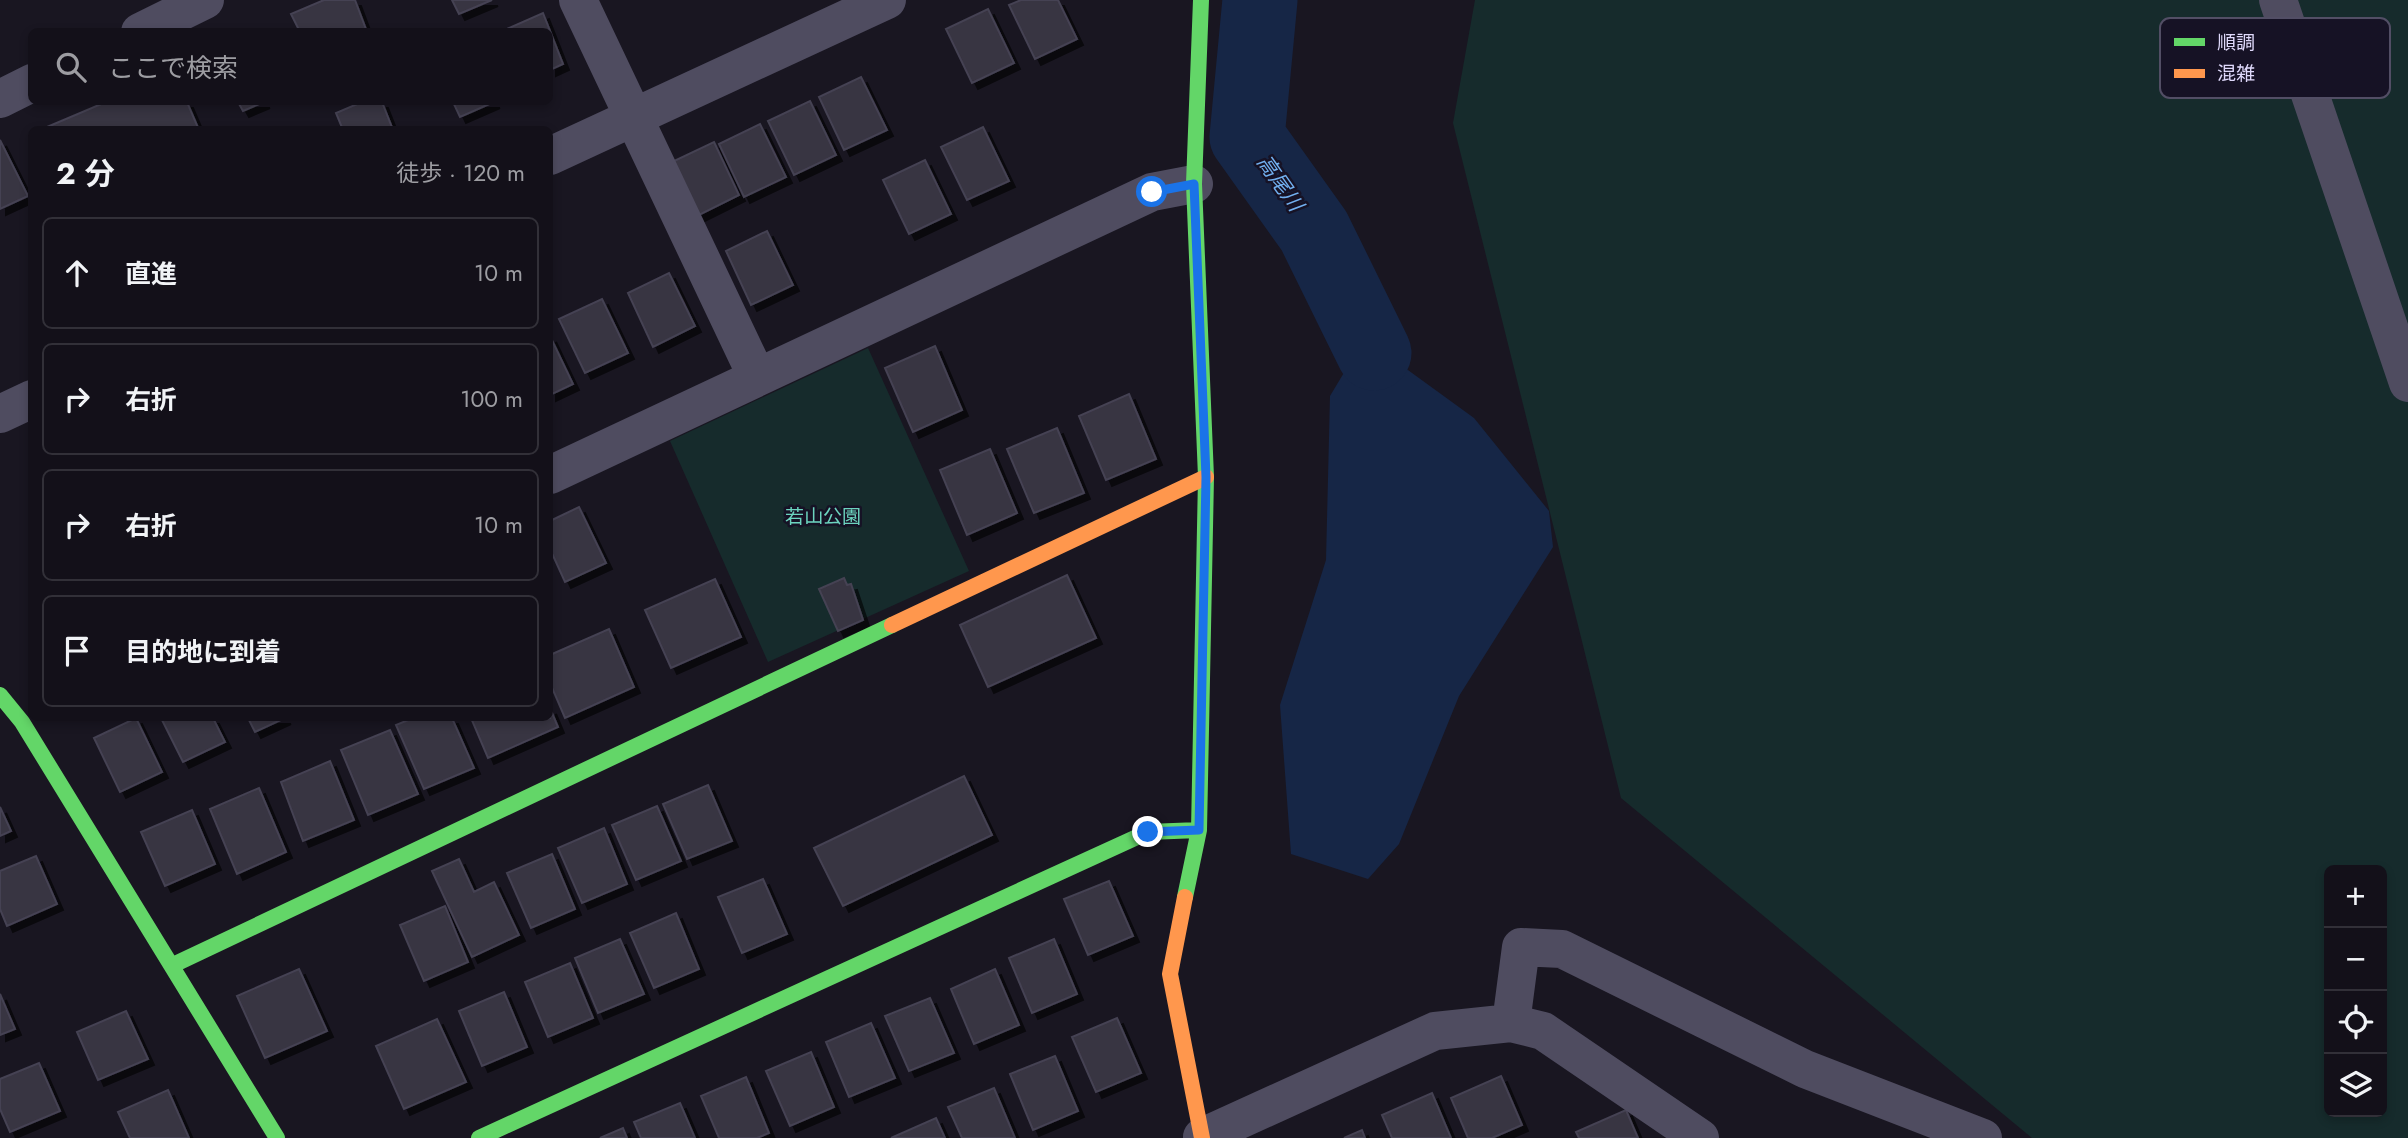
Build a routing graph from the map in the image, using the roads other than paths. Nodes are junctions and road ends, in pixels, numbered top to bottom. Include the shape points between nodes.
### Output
1 (205, 0) edge
2 (578, 0) edge
3 (887, 0) edge
4 (1201, 0) edge
5 (2278, 0) edge
6 (2284, 18) edge
7 (148, 28) edge
8 (28, 85) edge
9 (2311, 98) edge
10 (0, 99) edge
11 (633, 117) junction
12 (553, 155) edge
13 (1194, 184) junction
14 (757, 377) junction
15 (2408, 383) edge
16 (28, 402) edge
17 (0, 414) edge
18 (553, 474) edge
19 (1206, 477) junction
20 (13, 717) edge
21 (1199, 830) junction
22 (173, 965) junction
23 (1511, 1015) junction
24 (277, 1138) edge
25 (479, 1138) edge
26 (1201, 1138) edge
27 (1700, 1138) edge
28 (1983, 1138) edge

1 - 7 street
2 - 11 street
3 - 11 street
4 - 13 street
5 - 6 street
8 - 10 street
9 - 15 street
11 - 12 street
11 - 14 street
13 - 14 street via 1152,192
13 - 19 street
14 - 18 street
16 - 17 street
19 - 21 street
19 - 22 street
20 - 22 street
21 - 25 street via 1148,832
21 - 26 street via 1170,974
22 - 24 street
23 - 26 street via 1435,1031
23 - 27 street via 1544,1031
23 - 28 street via 1521,947 1562,948 1805,1069

